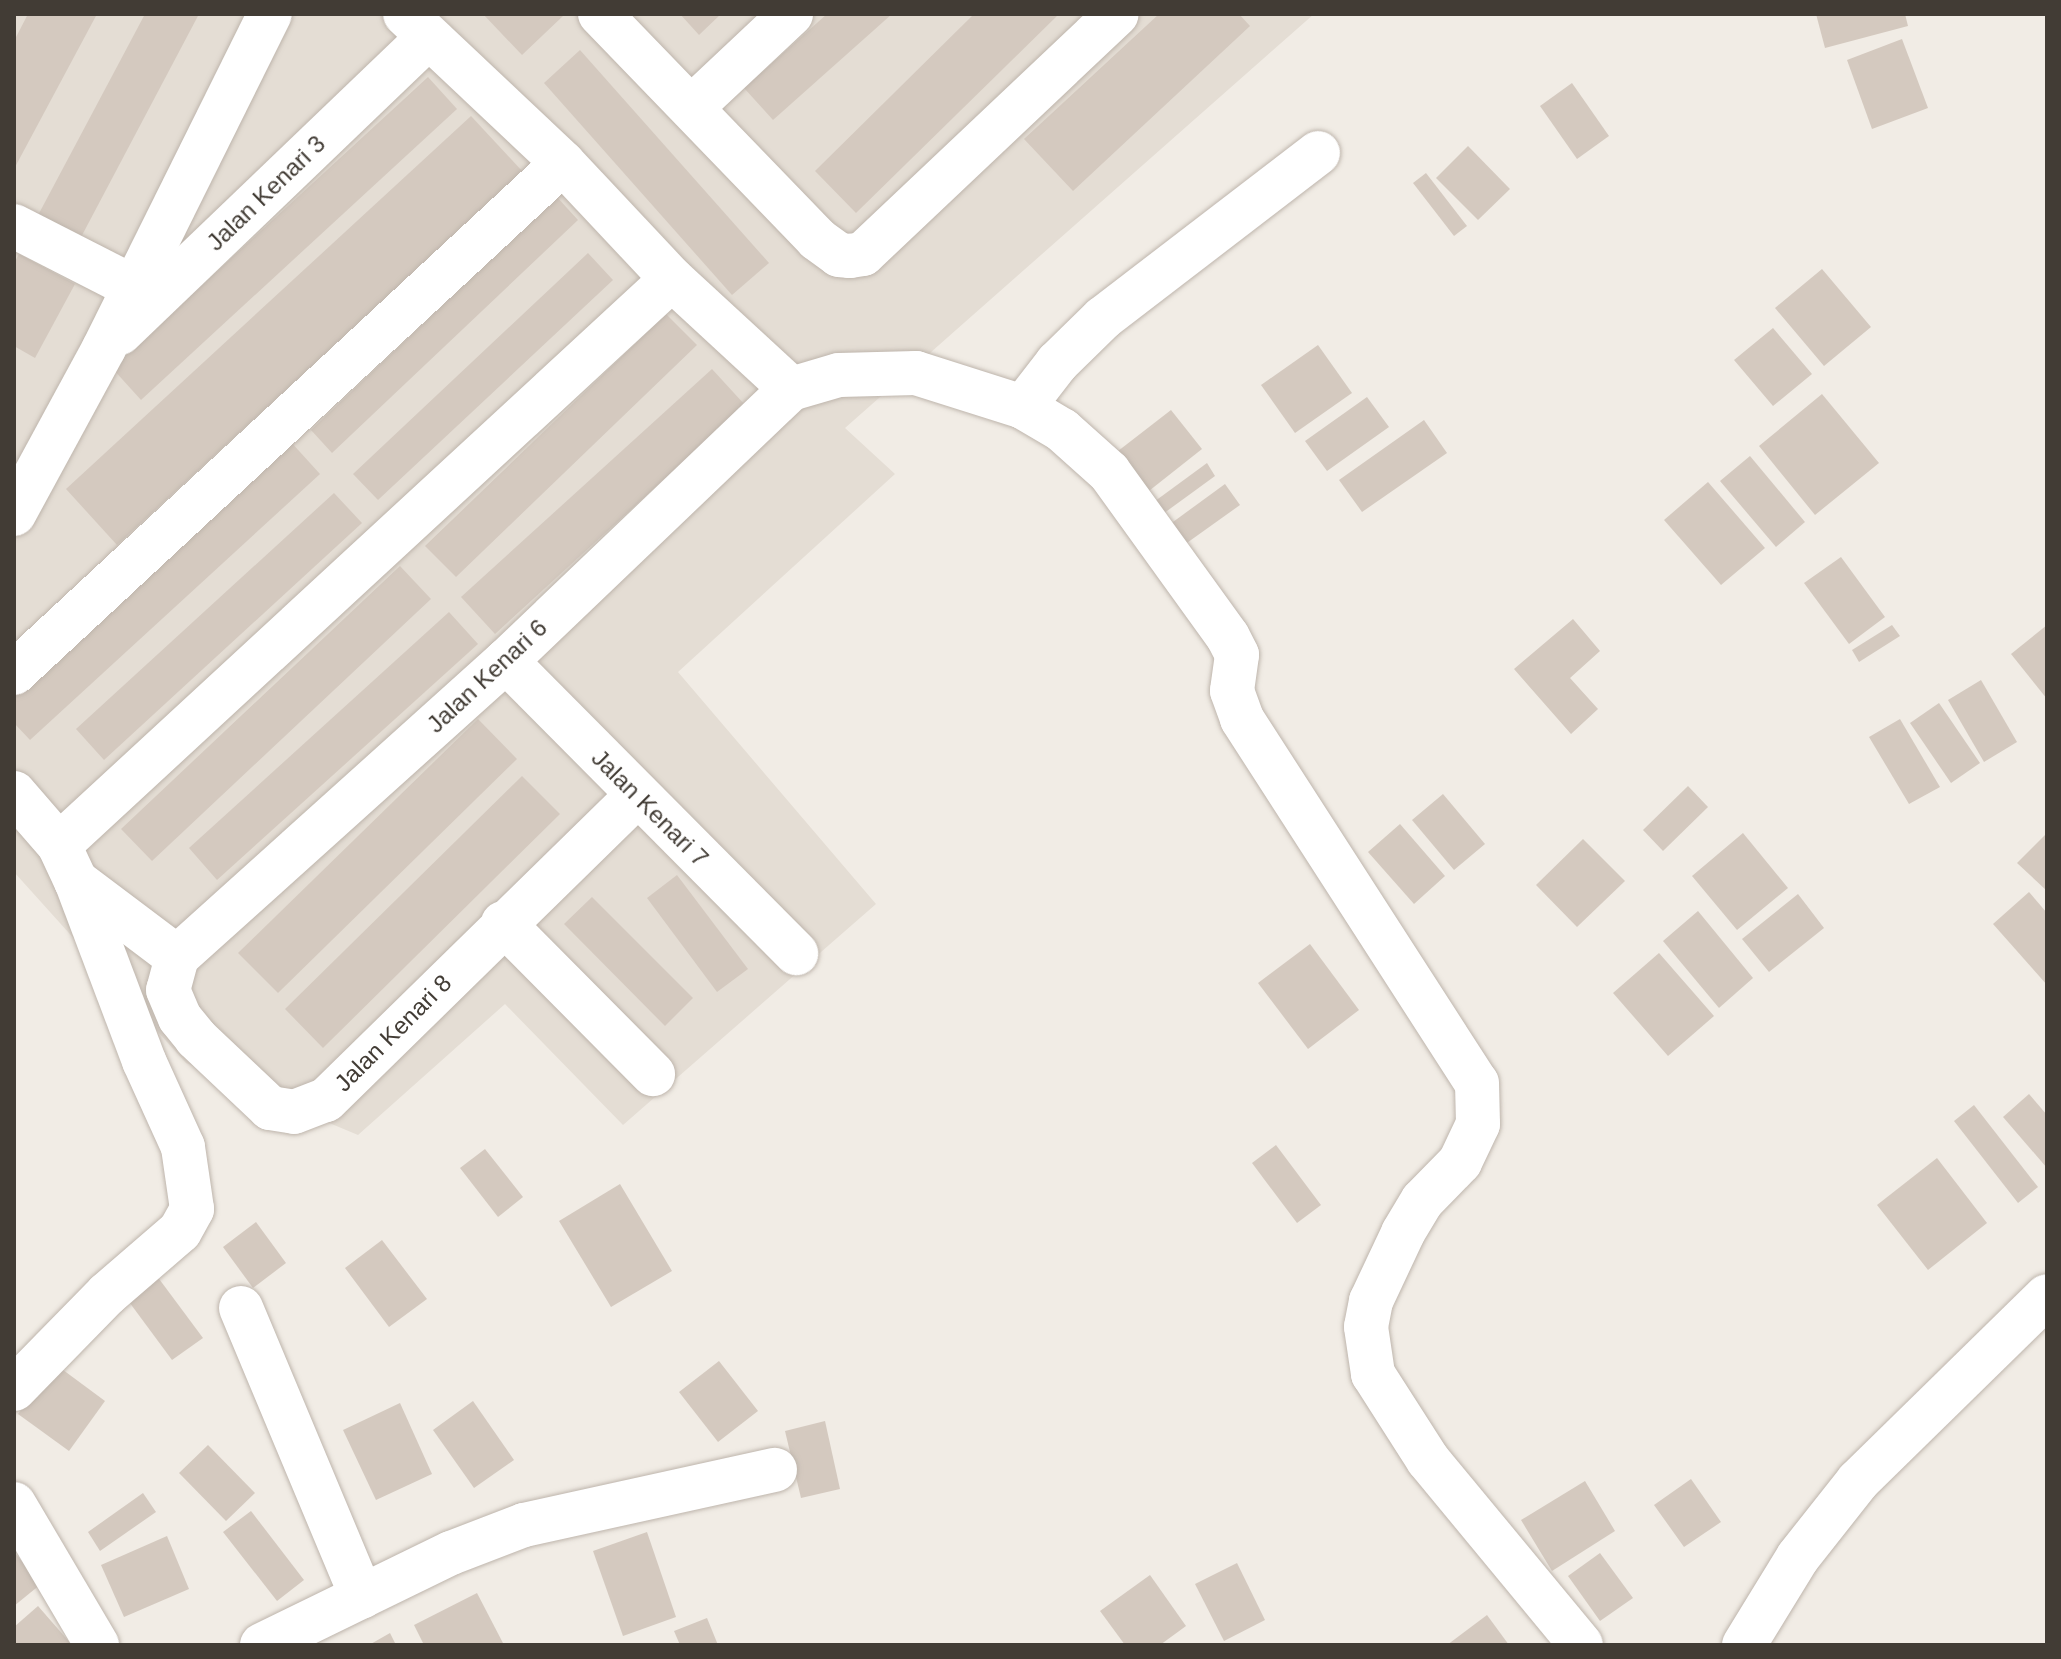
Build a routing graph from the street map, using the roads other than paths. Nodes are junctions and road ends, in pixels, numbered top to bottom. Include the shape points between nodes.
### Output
1 (270, 14) edge
2 (600, 14) edge
3 (791, 14) edge
4 (1117, 14) edge
5 (417, 26) edge
6 (692, 107) junction
7 (1318, 153) dead end
8 (563, 163) junction
9 (14, 226) edge
10 (672, 279) junction
11 (131, 286) junction
12 (104, 348) junction
13 (791, 389) junction
14 (1023, 407) junction
15 (23, 470) edge
16 (14, 514) edge
17 (506, 661) junction
18 (14, 673) edge
19 (14, 793) edge
20 (636, 796) junction
21 (67, 863) junction
22 (503, 923) junction
23 (796, 953) dead end
24 (177, 957) junction
25 (653, 1074) dead end
26 (2047, 1296) edge
27 (241, 1308) dead end
28 (14, 1389) edge
29 (775, 1470) dead end
30 (14, 1504) edge
31 (362, 1597) junction
32 (97, 1645) edge
33 (262, 1645) edge
34 (1581, 1645) edge
35 (1744, 1645) edge

1 - 11 street
2 - 6 street
3 - 6 street
4 - 6 street via 863,254 839,255 827,249
5 - 8 street
5 - 12 street, Jalan Kenari 3
7 - 14 street via 1113,309 1057,363
8 - 10 street
8 - 18 street
9 - 11 street
10 - 13 street
10 - 21 street
11 - 12 street
12 - 15 street
13 - 14 street via 839,375 916,373
13 - 17 street, Jalan Kenari 6
14 - 34 street via 1062,430 1109,472 1228,637 1237,655 1232,691 1242,719 1477,1083 1478,1124 1460,1162 1422,1201 1371,1301 1366,1327 1373,1374 1428,1460
15 - 16 street
17 - 20 street, Jalan Kenari 7
17 - 24 street, Jalan Kenari 6
19 - 21 street
20 - 22 street, Jalan Kenari 8
20 - 23 street, Jalan Kenari 7
21 - 24 street
21 - 28 street via 183,1147 192,1209 180,1231 107,1294
22 - 24 street, Jalan Kenari 8 via 326,1100 294,1112 270,1108 180,1018 168,990
22 - 25 street
26 - 35 street via 1858,1481 1798,1557
27 - 31 street
29 - 31 street via 524,1525
30 - 32 street
31 - 33 street

